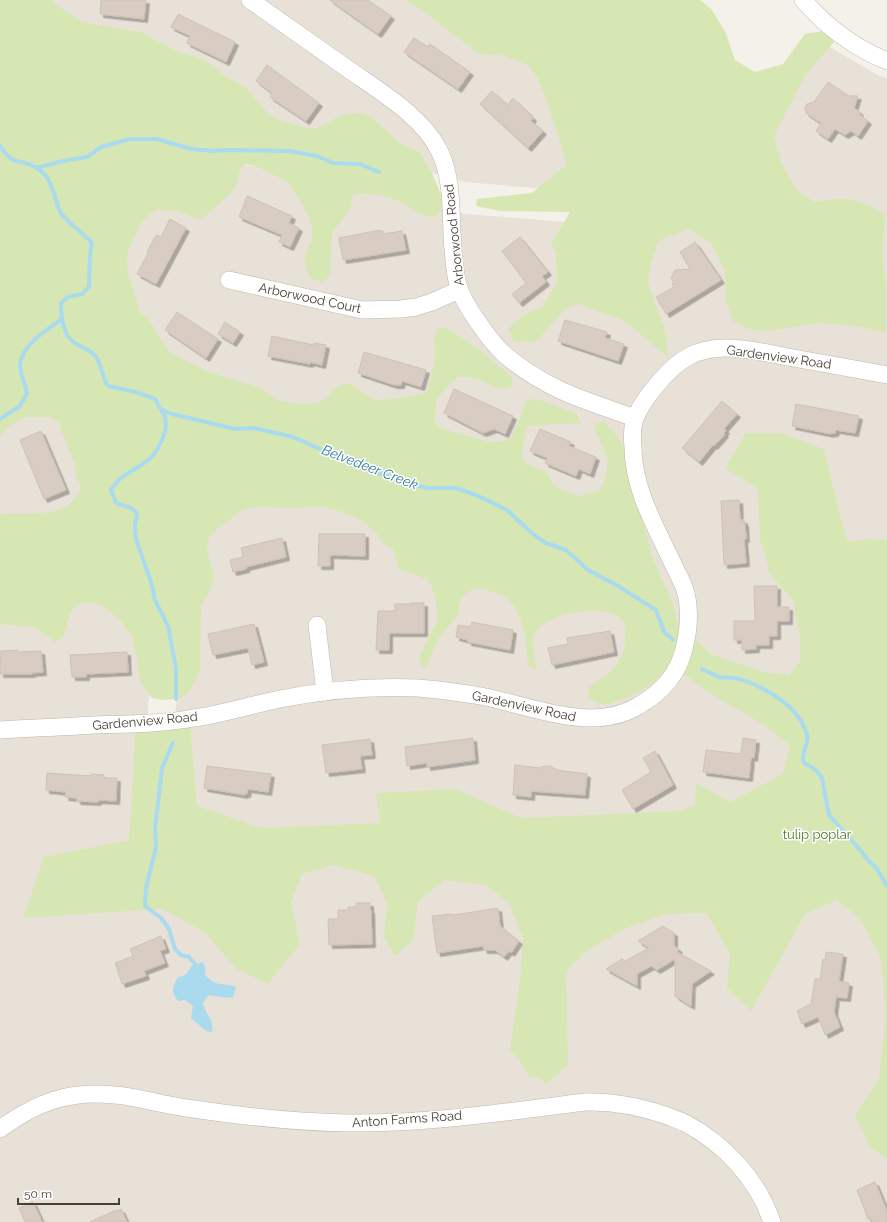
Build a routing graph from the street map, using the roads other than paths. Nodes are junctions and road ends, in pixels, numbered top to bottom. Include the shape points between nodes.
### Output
1 (250, 0) edge
2 (803, 0) edge
3 (887, 61) edge
4 (229, 280) dead end
5 (459, 290) junction
6 (887, 375) edge
7 (635, 418) junction
8 (318, 625) dead end
9 (325, 692) junction
10 (0, 730) edge
11 (0, 1129) edge
12 (772, 1222) edge

1 - 5 street, Arborwood Road via 402,108 426,130 439,150 446,172 452,203 453,247
2 - 3 street via 844,38
4 - 5 street, Arborwood Court via 362,310 416,307
5 - 7 street, Arborwood Road via 480,324 503,353 527,372 560,390
6 - 7 street, Gardenview Road via 746,350 710,350 688,356 670,369 646,399
7 - 9 street, Gardenview Road via 632,436 636,479 684,588 688,611 683,656 676,672 655,694 625,714 577,718 486,697 440,690 385,687
8 - 9 street
9 - 10 street, Gardenview Road via 157,723
11 - 12 street, Anton Farms Road via 32,1108 50,1100 83,1094 116,1095 186,1108 282,1120 348,1123 433,1119 585,1102 626,1104 685,1123 729,1155 747,1174

